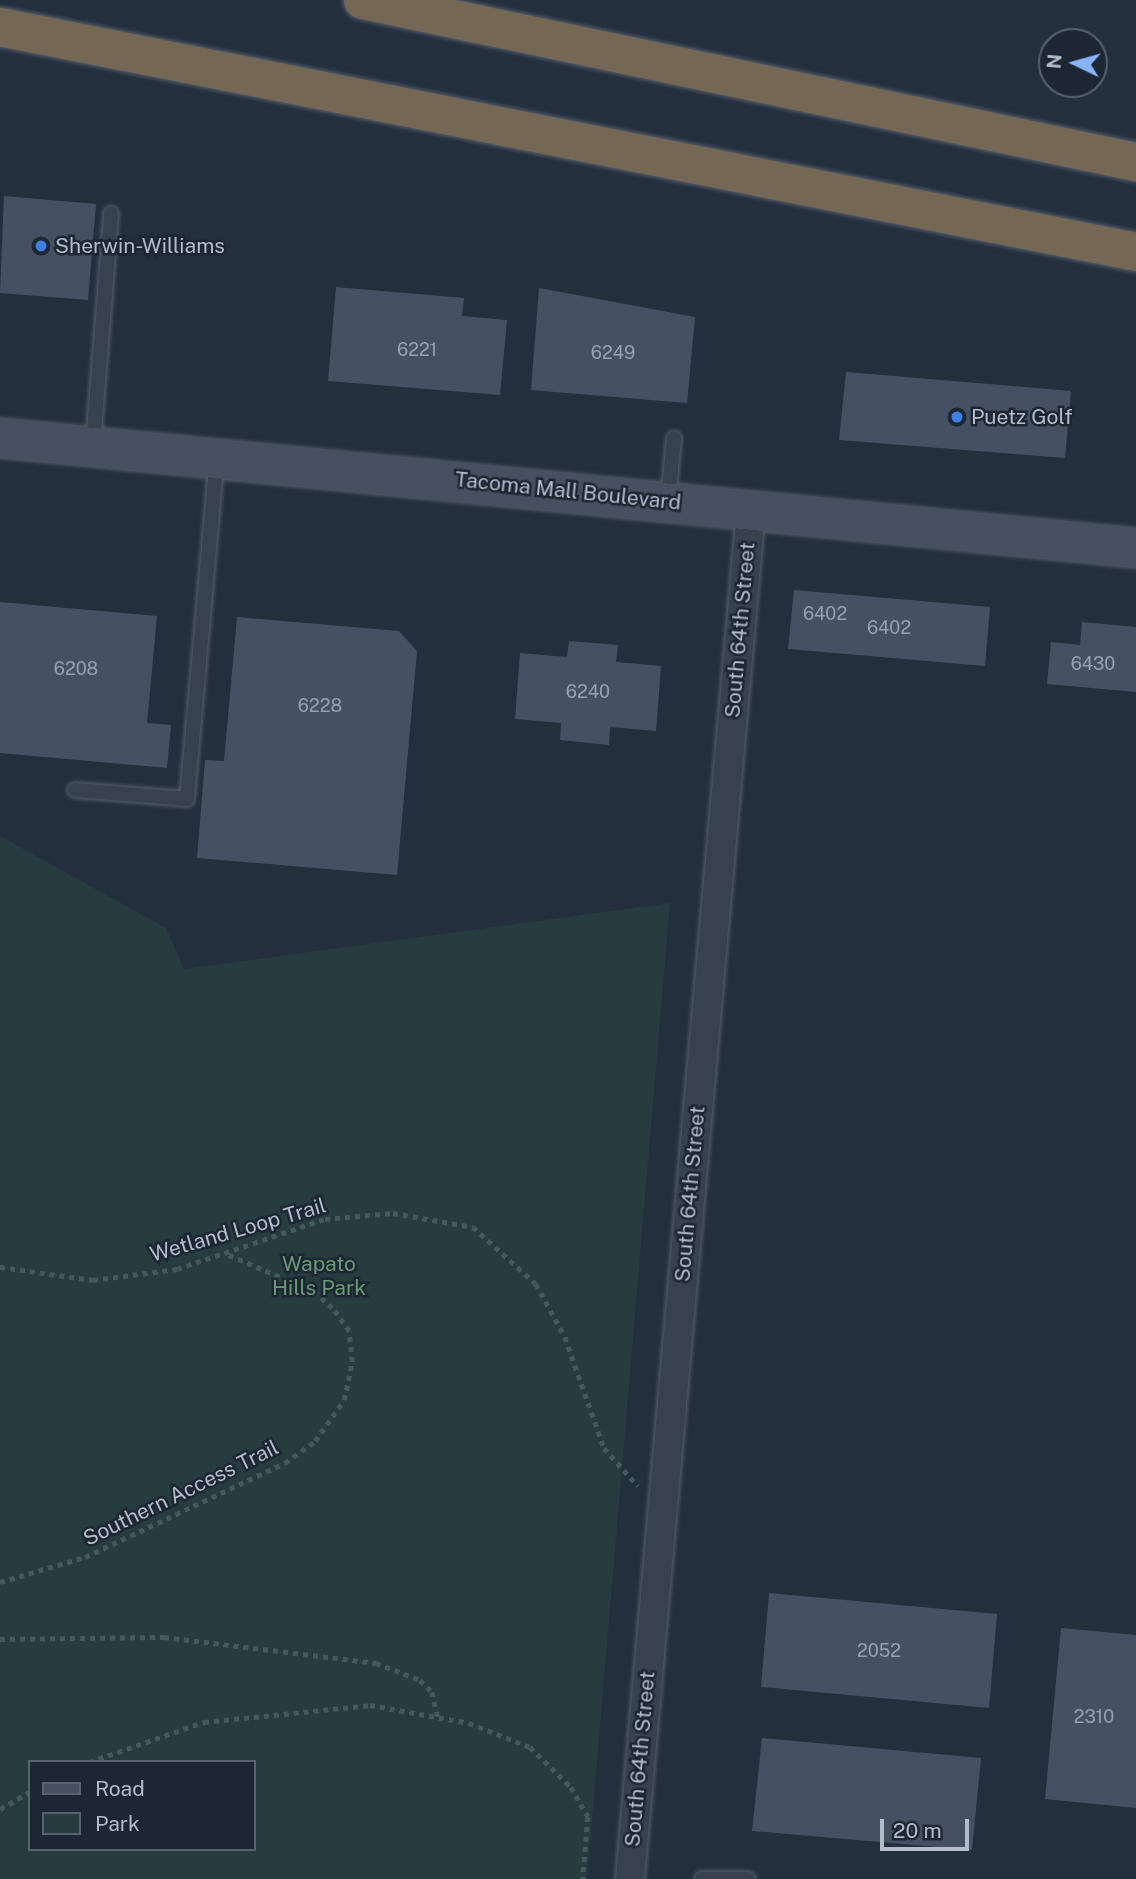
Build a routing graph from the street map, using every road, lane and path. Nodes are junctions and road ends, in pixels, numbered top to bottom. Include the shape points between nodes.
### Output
1 (363, 0) edge
2 (0, 27) edge
3 (0, 49) edge
4 (576, 143) junction
5 (1136, 162) edge
6 (111, 214) dead end
7 (1136, 253) edge
8 (0, 438) edge
9 (674, 438) dead end
10 (93, 446) junction
11 (217, 457) junction
12 (668, 501) junction
13 (751, 510) junction
14 (1136, 548) edge
15 (75, 790) dead end
16 (226, 1254) junction
17 (0, 1267) edge
18 (663, 1506) junction
19 (0, 1582) edge
20 (0, 1639) edge
21 (438, 1717) junction
22 (95, 1760) edge
23 (28, 1793) edge
24 (0, 1809) edge
25 (583, 1879) edge
26 (630, 1879) edge
27 (702, 1879) edge
28 (718, 1879) edge
29 (748, 1879) edge

1 - 5 highway
2 - 4 highway
3 - 4 highway
4 - 7 highway
6 - 10 lane
8 - 10 main road, Tacoma Mall Boulevard
9 - 12 lane
10 - 11 main road, Tacoma Mall Boulevard
11 - 12 main road, Tacoma Mall Boulevard
11 - 15 lane via 187,799
12 - 13 main road, Tacoma Mall Boulevard
13 - 14 main road, Tacoma Mall Boulevard
13 - 18 street, South 64th Street
16 - 17 path, Wetland Loop Trail via 177,1269 93,1280
16 - 18 path, Wetland Loop Trail via 326,1219 393,1213 473,1227 536,1284 565,1337 604,1448 619,1472
16 - 19 path, Southern Access Trail via 316,1293 332,1308 350,1341 344,1400 314,1441 285,1463 85,1557
18 - 26 street, South 64th Street
20 - 21 path via 164,1637 376,1662 420,1680 432,1692
21 - 22 path via 370,1705 204,1722
21 - 25 path via 530,1747 571,1787 588,1818
23 - 24 path
27 - 28 lane
28 - 29 lane

